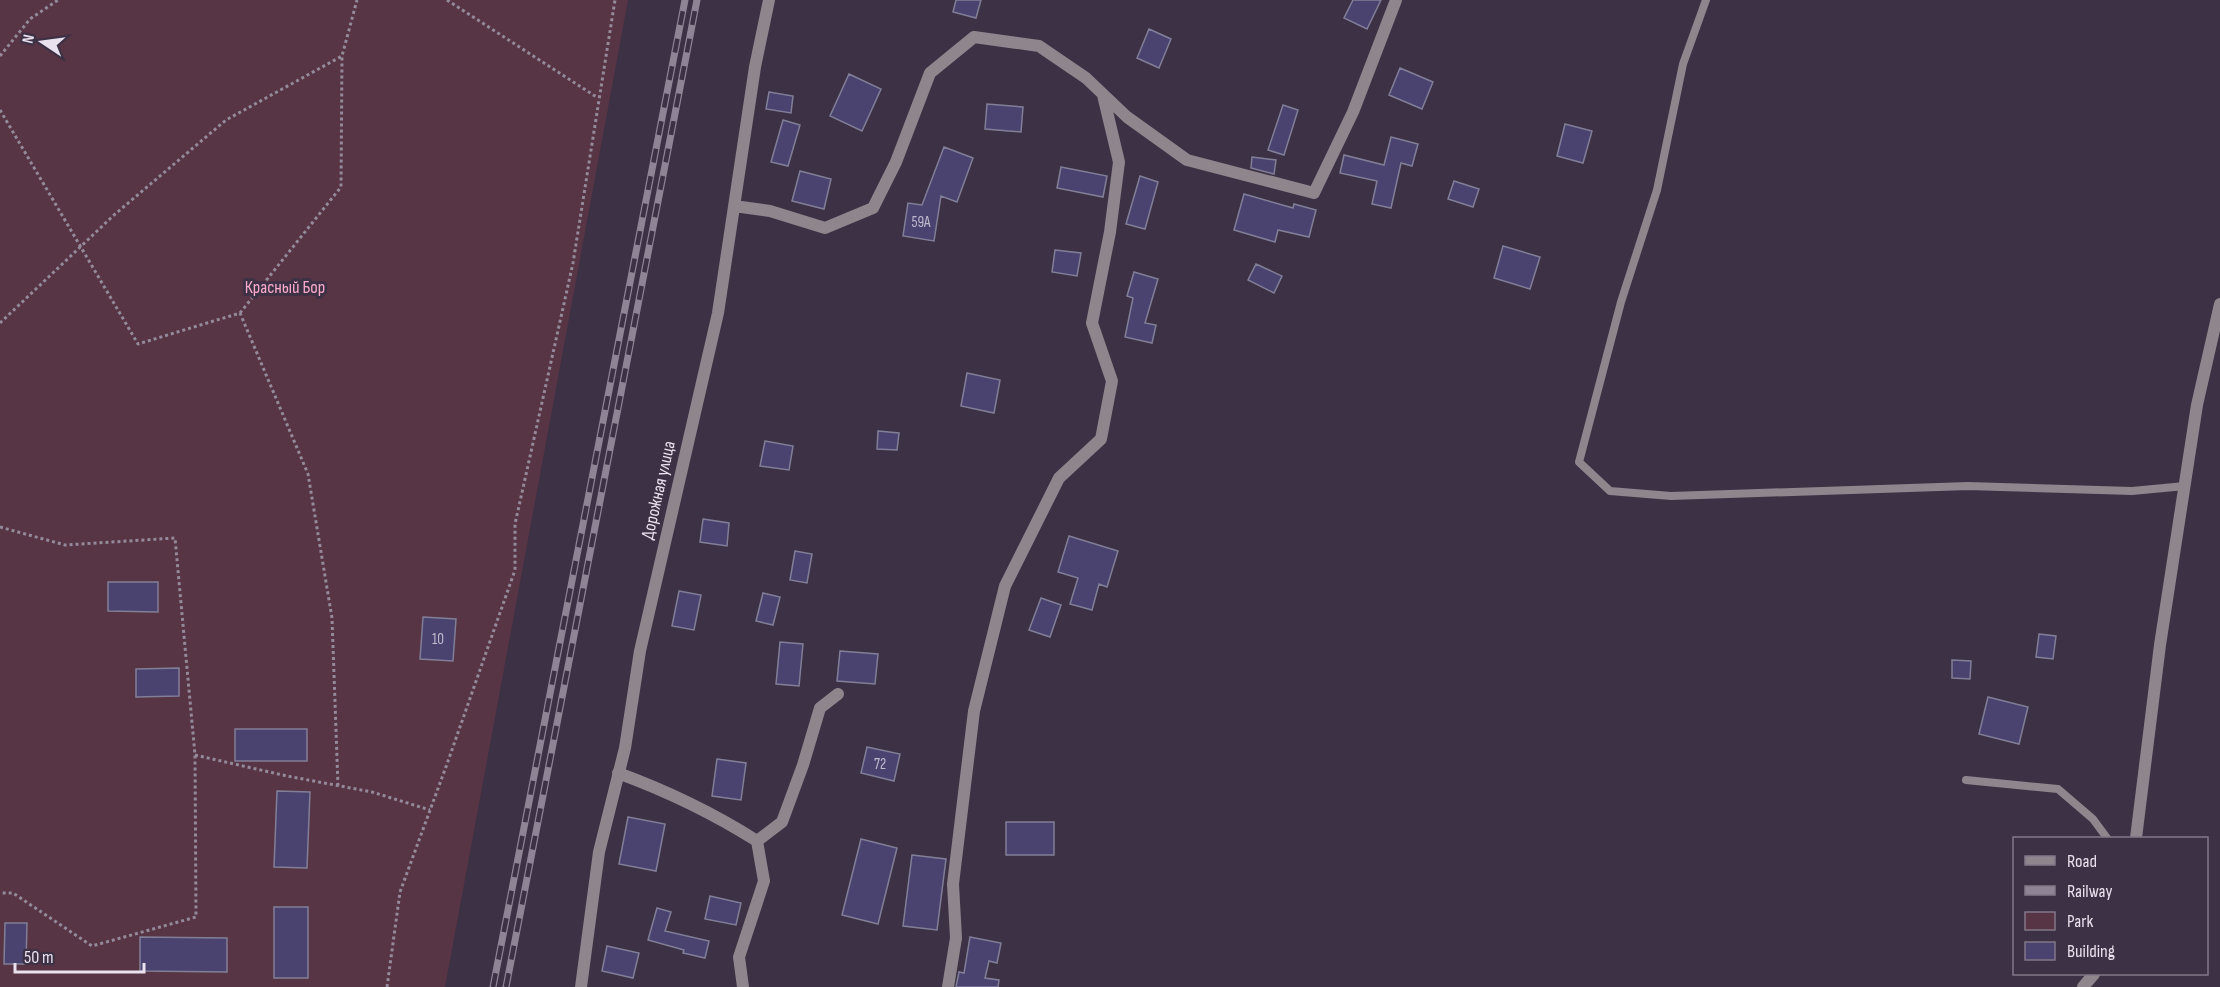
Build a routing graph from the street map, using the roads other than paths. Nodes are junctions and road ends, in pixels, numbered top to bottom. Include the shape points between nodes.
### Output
1 (769, 0) edge
2 (1396, 0) edge
3 (1706, 0) edge
4 (1103, 94) junction
5 (734, 206) junction
6 (2220, 304) edge
7 (2185, 486) junction
8 (838, 693) dead end
9 (618, 773) junction
10 (1966, 780) dead end
11 (2106, 837) edge
12 (2136, 837) edge
13 (757, 841) junction
14 (2093, 975) edge
15 (581, 987) edge
16 (743, 987) edge
17 (948, 987) edge
18 (2083, 987) edge

1 - 5 street, Дорожная улица
2 - 4 street via 1353,112 1314,193 1187,160 1127,117
3 - 7 lane via 1683,64 1657,190 1621,302 1579,462 1610,491 1671,496 1968,486 2132,491
4 - 5 street via 1039,46 974,37 930,73 896,162 873,208 825,228
4 - 17 street via 1119,162 1092,323 1112,381 1101,439 1059,478 1005,586 974,711 953,884 956,938
5 - 9 street, Дорожная улица via 718,313 640,651
6 - 7 street
7 - 12 street
8 - 13 street via 820,708 782,822
9 - 13 street via 659,788
9 - 15 street, Дорожная улица via 599,852
10 - 11 lane via 2058,789 2093,819
13 - 16 street via 764,881 739,957
14 - 18 street

